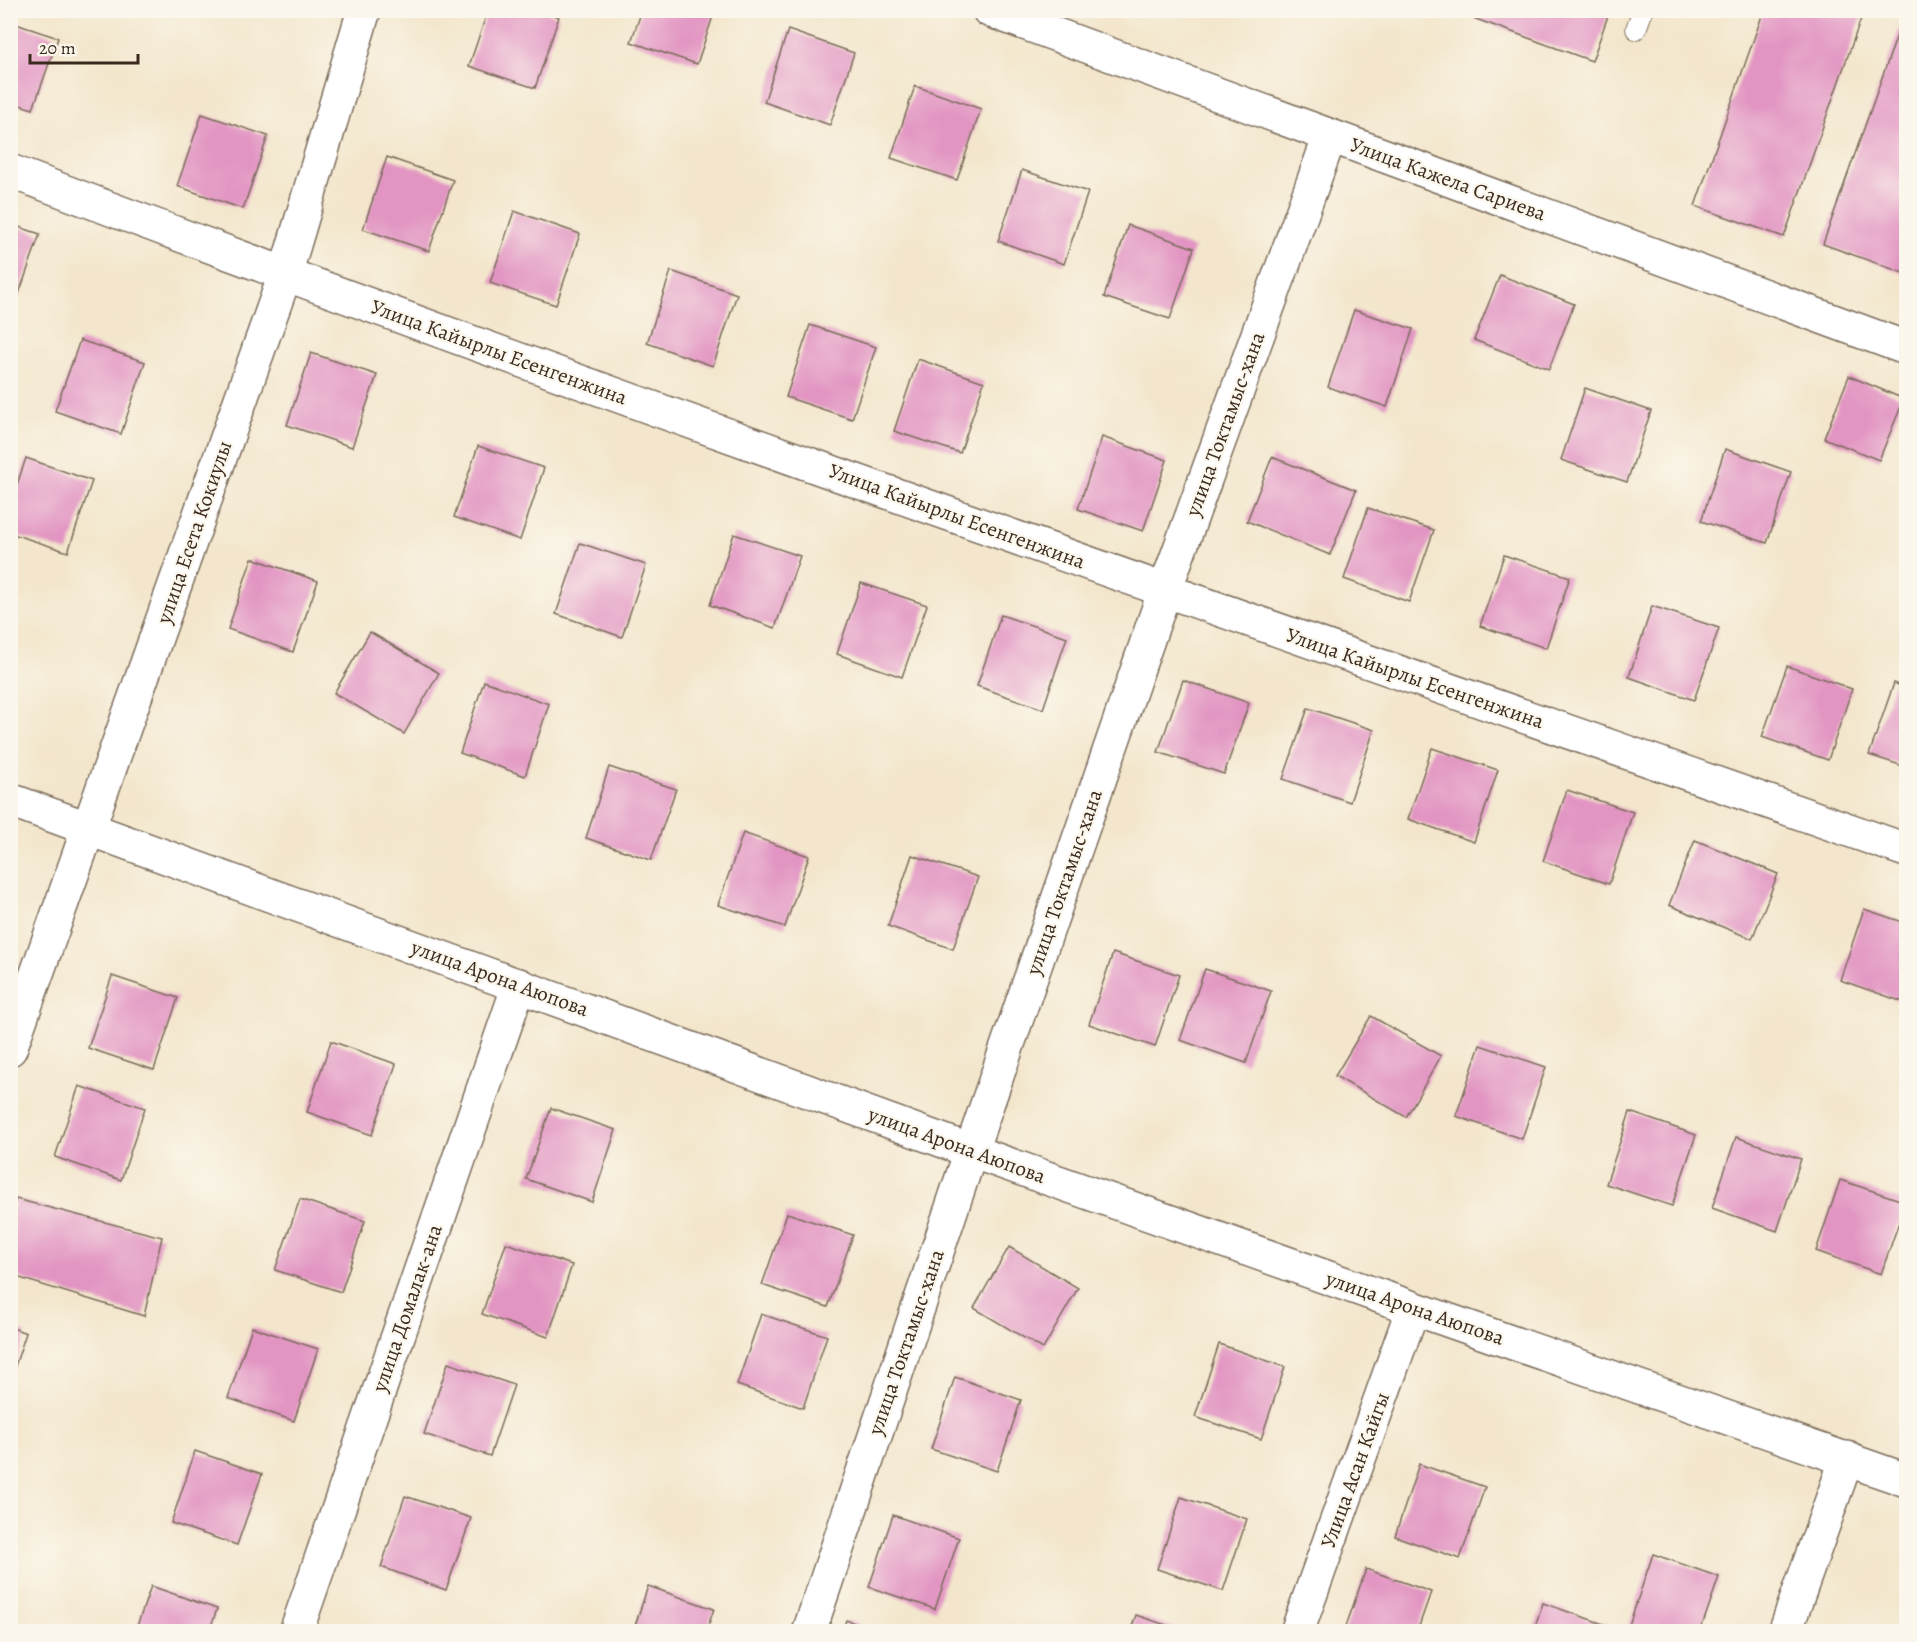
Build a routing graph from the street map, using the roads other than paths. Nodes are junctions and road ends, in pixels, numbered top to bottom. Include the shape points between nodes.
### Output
1 (364, 10) edge
2 (989, 10) edge
3 (1330, 136) junction
4 (10, 171) edge
5 (285, 275) junction
6 (1906, 348) edge
7 (1165, 590) junction
8 (10, 800) edge
9 (89, 828) junction
10 (1906, 850) edge
11 (519, 985) junction
12 (10, 1049) edge
13 (971, 1150) junction
14 (1413, 1308) junction
15 (1847, 1458) junction
16 (1906, 1480) edge
17 (296, 1632) edge
18 (809, 1632) edge
19 (1297, 1632) edge
20 (1785, 1632) edge

1 - 5 street, улица Есета Кокиулы
2 - 3 street, Улица Кажела Сариева
3 - 6 street, Улица Кажела Сариева
3 - 7 street, улица Токтамыс-хана
4 - 5 street, Улица Кайырлы Есенгенжина
5 - 7 street, Улица Кайырлы Есенгенжина
5 - 9 street, улица Есета Кокиулы
7 - 10 street, Улица Кайырлы Есенгенжина
7 - 13 street, улица Токтамыс-хана
8 - 9 street, улица Арона Аюпова
9 - 11 street, улица Арона Аюпова
9 - 12 street, улица Есета Кокиулы
11 - 13 street, улица Арона Аюпова
11 - 17 street, улица Домалак-ана
13 - 14 street, улица Арона Аюпова
13 - 18 street, улица Токтамыс-хана
14 - 15 street, улица Арона Аюпова
14 - 19 street, Улица Асан Кайгы
15 - 16 street, улица Арона Аюпова
15 - 20 street

